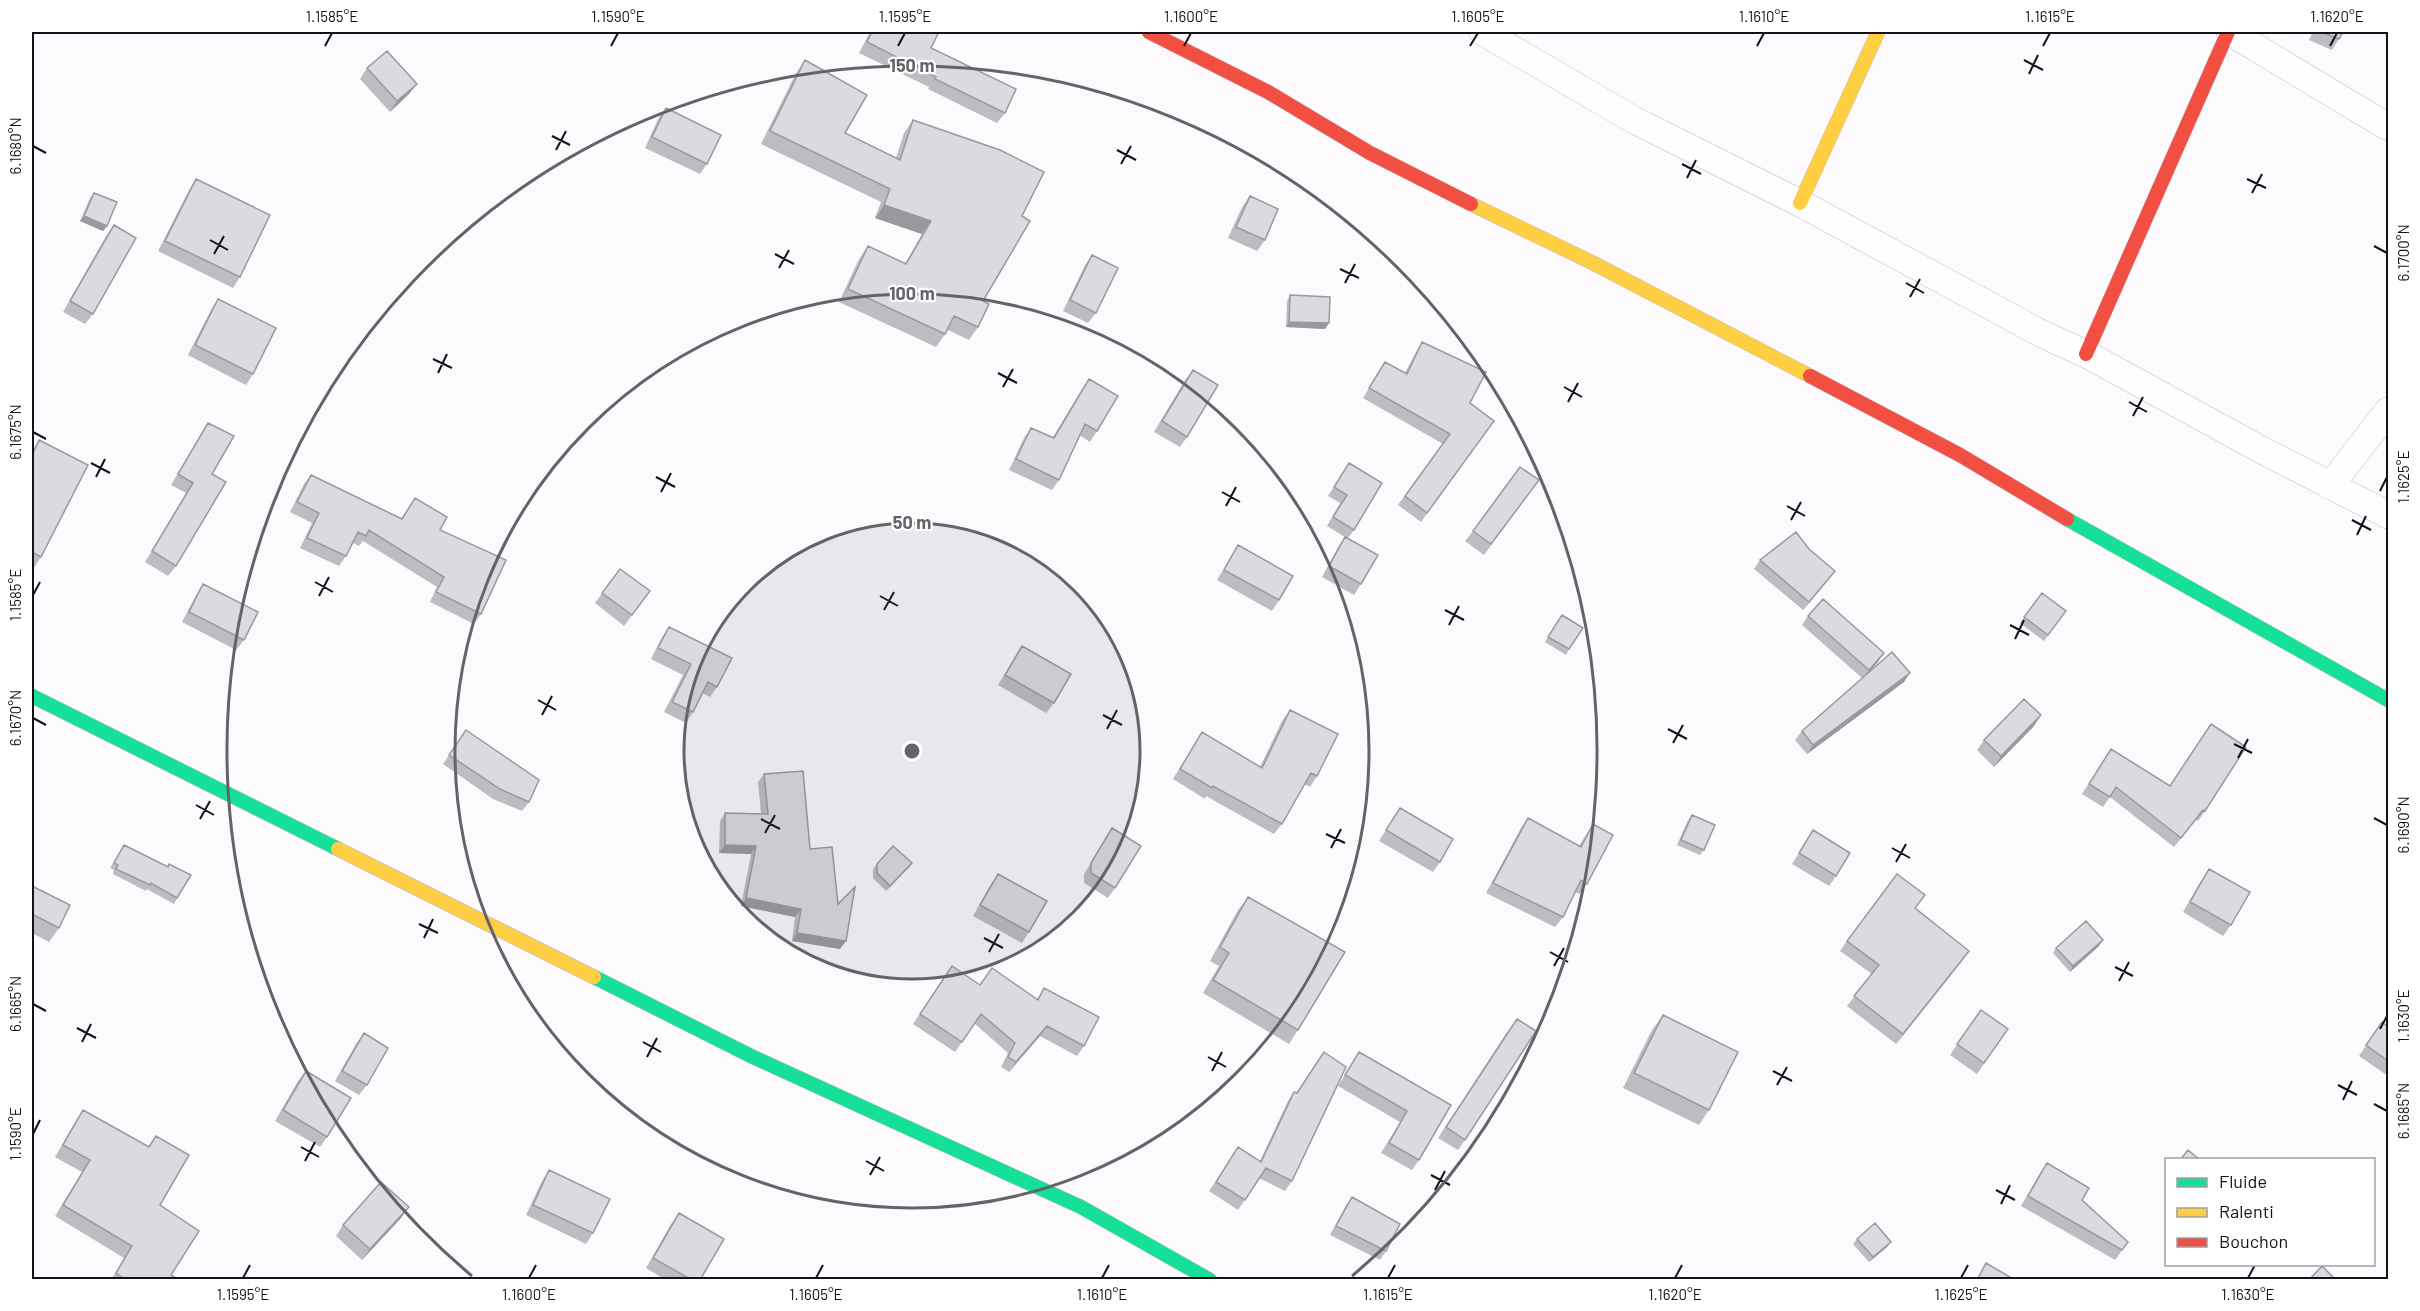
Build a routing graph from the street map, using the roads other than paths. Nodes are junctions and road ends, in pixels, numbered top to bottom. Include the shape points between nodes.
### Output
1 (1149, 32) edge
2 (1483, 32) edge
3 (1878, 32) edge
4 (2229, 32) edge
5 (1508, 38) edge
6 (2388, 127) edge
7 (1800, 203) junction
8 (2086, 354) junction
9 (2388, 411) edge
10 (2330, 486) junction
11 (2388, 515) edge
12 (32, 696) edge
13 (2388, 700) edge
14 (1210, 1280) edge

1 - 13 street via 1268,92 1427,183 1593,263 1960,455
2 - 5 street
3 - 7 street
4 - 6 street
4 - 8 street
5 - 7 street via 1634,120
7 - 8 street
8 - 10 street
9 - 10 street
10 - 11 street
12 - 14 street via 753,1057 1081,1207

